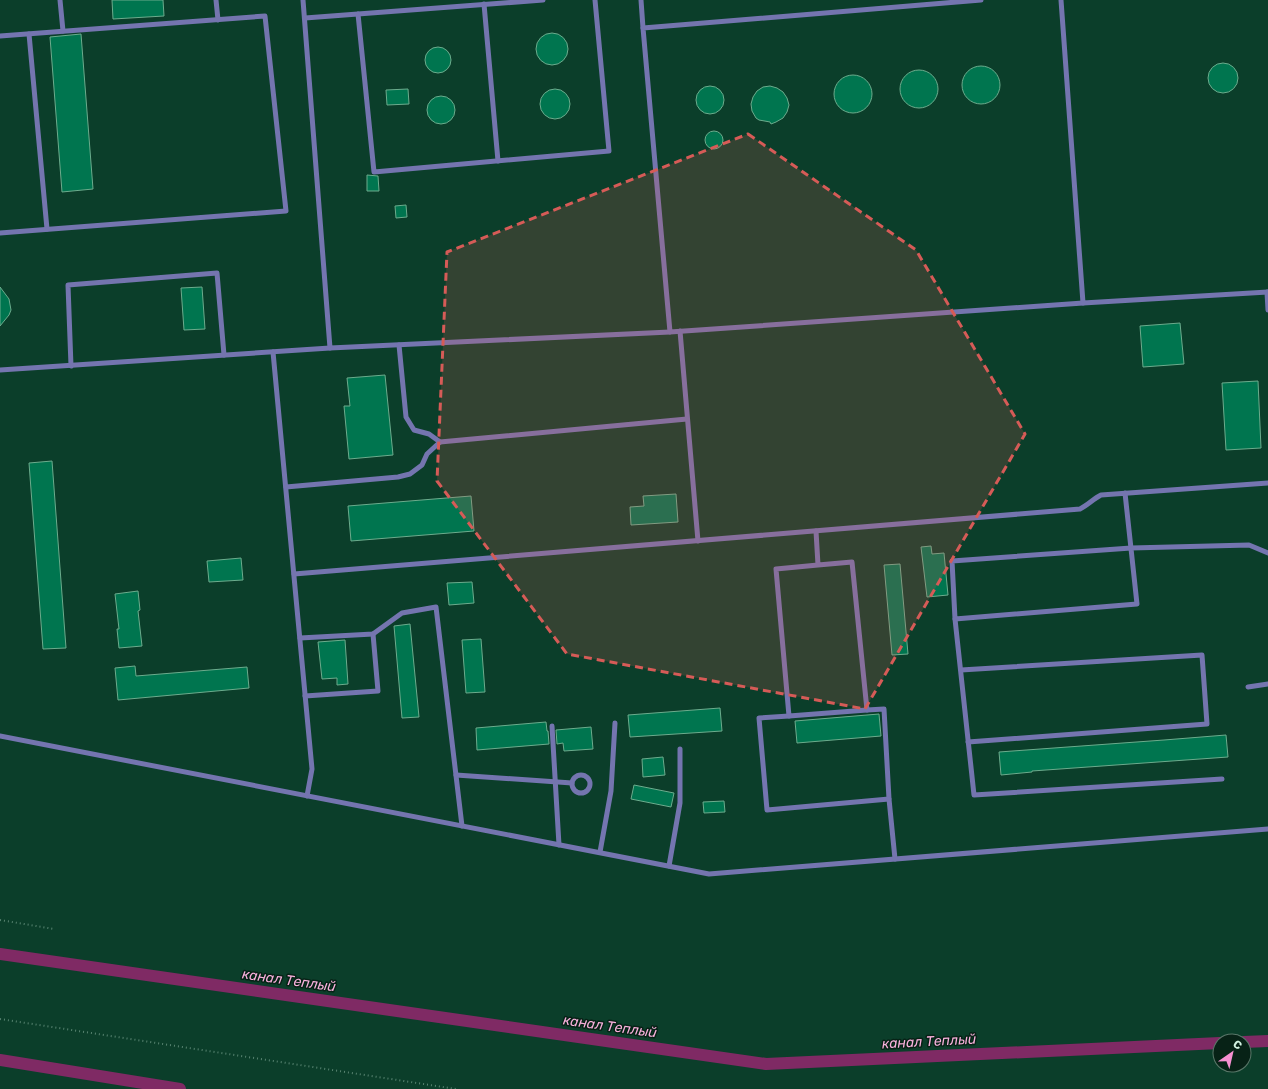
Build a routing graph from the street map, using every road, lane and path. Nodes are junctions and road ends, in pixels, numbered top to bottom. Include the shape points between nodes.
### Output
1 (60, 0) edge
2 (216, 0) edge
3 (304, 0) edge
4 (543, 0) edge
5 (596, 0) edge
6 (641, 0) edge
7 (981, 0) edge
8 (1061, 0) edge
9 (484, 4) junction
10 (358, 14) junction
11 (305, 18) junction
12 (218, 20) junction
13 (643, 28) junction
14 (62, 31) junction
15 (29, 34) junction
16 (0, 36) edge
17 (498, 161) junction
18 (47, 229) junction
19 (0, 233) edge
20 (1267, 292) edge
21 (1083, 303) junction
22 (1268, 310) edge
23 (680, 331) junction
24 (670, 332) junction
25 (399, 345) junction
26 (330, 348) junction
27 (273, 352) junction
28 (224, 355) junction
29 (71, 366) junction
30 (0, 370) edge
31 (687, 419) junction
32 (440, 442) junction
33 (1268, 483) edge
34 (286, 487) junction
35 (1125, 493) junction
36 (816, 531) junction
37 (698, 541) junction
38 (1131, 548) junction
39 (1268, 552) edge
40 (818, 565) junction
41 (294, 574) junction
42 (955, 619) junction
43 (373, 634) junction
44 (300, 638) junction
45 (960, 670) junction
46 (1268, 684) edge
47 (1248, 686) dead end
48 (305, 696) junction
49 (867, 710) junction
50 (789, 716) junction
51 (615, 723) dead end
52 (552, 726) dead end
53 (0, 736) edge
54 (968, 742) junction
55 (680, 749) dead end
56 (456, 775) junction
57 (1222, 779) dead end
58 (555, 782) junction
59 (572, 783) dead end
60 (307, 796) junction
61 (889, 799) junction
62 (462, 826) junction
63 (1268, 829) edge
64 (559, 844) junction
65 (600, 852) junction
66 (895, 859) junction
67 (669, 866) junction
68 (0, 920) edge
69 (54, 929) dead end
70 (0, 1019) edge
71 (456, 1089) edge

1 - 14 lane
2 - 12 lane
3 - 11 lane
4 - 9 lane
5 - 17 lane via 609,151
6 - 13 lane
7 - 13 lane
8 - 21 lane
9 - 10 lane
9 - 17 lane
10 - 11 lane
10 - 17 lane via 374,172
11 - 26 lane
12 - 14 lane
12 - 18 lane via 265,16 286,211
13 - 24 lane
14 - 15 lane
15 - 16 lane
15 - 18 lane
18 - 19 lane
20 - 21 lane
20 - 22 lane
21 - 23 lane
23 - 24 lane
23 - 31 lane
24 - 25 lane
25 - 26 lane
25 - 32 lane via 406,417 414,430 429,434
26 - 27 lane
27 - 28 lane
27 - 34 lane
28 - 29 lane
28 - 29 lane via 217,273 68,285
29 - 30 lane
31 - 32 lane
31 - 37 lane
32 - 34 lane via 427,454 422,465 410,474 398,478
33 - 35 lane
34 - 41 lane
35 - 36 lane via 1101,495 1080,509
35 - 38 lane
36 - 37 lane
36 - 40 lane
37 - 41 lane
38 - 39 lane via 1249,544
38 - 42 lane via 952,561
38 - 42 lane via 1137,604
40 - 49 lane via 852,562
40 - 50 lane via 776,569
41 - 44 lane
42 - 45 lane
43 - 44 lane
43 - 48 lane via 378,690
43 - 56 lane via 402,613 436,607
44 - 48 lane
45 - 54 lane
45 - 54 lane via 1202,655 1207,724
46 - 47 lane
48 - 60 lane via 312,769
49 - 50 lane
49 - 61 lane via 884,709
50 - 61 lane via 759,718 767,810
51 - 65 lane via 611,791
52 - 58 lane
53 - 60 lane
54 - 57 lane via 974,795
55 - 67 lane via 680,803
56 - 58 lane
56 - 62 lane
58 - 59 lane
58 - 64 lane
60 - 62 lane
61 - 66 lane
62 - 64 lane
63 - 66 lane
64 - 65 lane
65 - 67 lane
66 - 67 lane via 709,874
68 - 69 path
70 - 71 path

